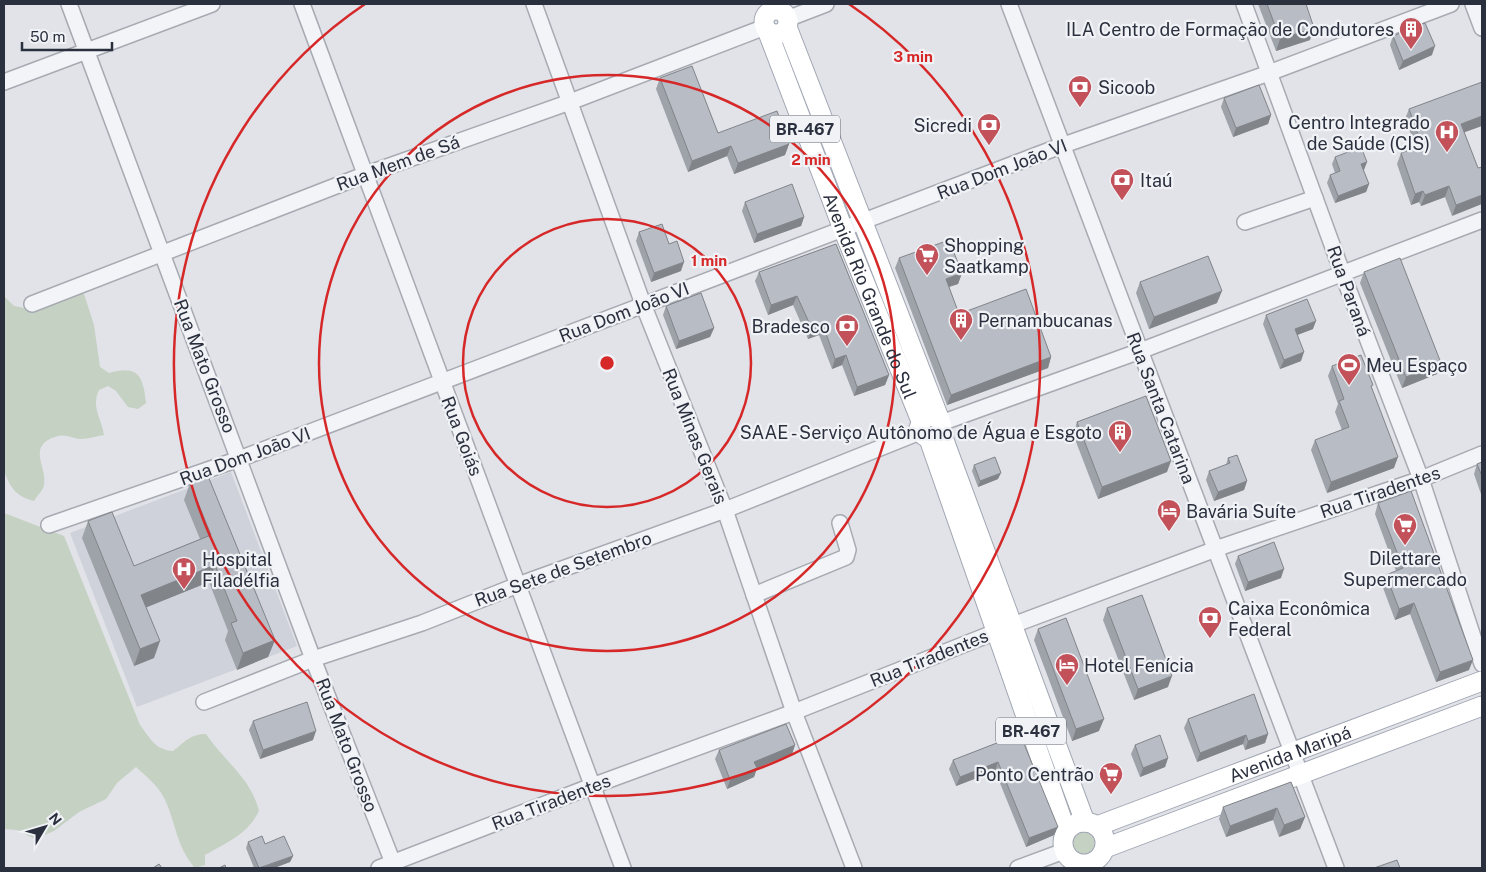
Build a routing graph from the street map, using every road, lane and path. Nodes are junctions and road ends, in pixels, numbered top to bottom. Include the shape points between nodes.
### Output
1 (69, 4) edge
2 (212, 4) edge
3 (302, 4) edge
4 (534, 4) edge
5 (757, 4) edge
6 (826, 4) edge
7 (1009, 4) edge
8 (1244, 4) edge
9 (1450, 4) edge
10 (1473, 4) edge
11 (784, 15) edge
12 (766, 27) junction
13 (1482, 28) edge
14 (88, 52) junction
15 (1269, 73) junction
16 (4, 82) edge
17 (570, 102) junction
18 (1062, 145) junction
19 (364, 175) junction
20 (1315, 198) junction
21 (1482, 220) edge
22 (1245, 222) dead end
23 (862, 223) junction
24 (843, 229) junction
25 (162, 253) junction
26 (1342, 274) junction
27 (32, 304) dead end
28 (643, 304) junction
29 (1140, 351) junction
30 (441, 382) junction
31 (932, 428) junction
32 (1482, 454) edge
33 (239, 458) junction
34 (1421, 479) junction
35 (725, 510) junction
36 (840, 523) dead end
37 (49, 525) dead end
38 (1215, 549) junction
39 (518, 585) junction
40 (754, 595) junction
41 (1013, 624) junction
42 (995, 632) junction
43 (313, 659) junction
44 (1482, 664) edge
45 (1482, 680) edge
46 (204, 702) dead end
47 (1482, 706) edge
48 (1403, 710) junction
49 (794, 712) junction
50 (1378, 719) junction
51 (1411, 733) junction
52 (1387, 742) junction
53 (1292, 753) junction
54 (1304, 773) junction
55 (592, 786) junction
56 (1091, 824) junction
57 (1066, 831) junction
58 (1064, 851) junction
59 (1095, 861) edge
60 (389, 866) edge
61 (623, 868) edge
62 (854, 868) edge
63 (1018, 868) edge
64 (1336, 868) edge

1 - 14 street, Rua Mato Grosso
2 - 14 street
3 - 19 street, Rua Goiás
4 - 17 street, Rua Minas Gerais
5 - 12 main road, Avenida Rio Grande do Sul / BR-467
6 - 11 street
7 - 18 street, Rua Santa Catarina
8 - 15 street, Rua Paraná
9 - 15 street, Rua Dom João VI
10 - 13 street
11 - 12 main road via 778,34
11 - 23 main road, Avenida Rio Grande do Sul / BR-467
12 - 17 street, Rua Mem de Sá
12 - 24 main road, Avenida Rio Grande do Sul / BR-467
14 - 16 street
14 - 25 street, Rua Mato Grosso
15 - 18 street, Rua Dom João VI
15 - 20 street, Rua Paraná
17 - 19 street, Rua Mem de Sá
17 - 28 street, Rua Minas Gerais
18 - 23 street, Rua Dom João VI
18 - 29 street, Rua Santa Catarina
19 - 25 street, Rua Mem de Sá
19 - 30 street, Rua Goiás
20 - 22 street
20 - 26 street, Rua Paraná
21 - 26 street, Rua Sete de Setembro
23 - 24 street, Rua Dom João VI
23 - 31 main road, Avenida Rio Grande do Sul / BR-467
24 - 28 street, Rua Dom João VI
24 - 31 main road, Avenida Rio Grande do Sul / BR-467
25 - 27 street, Rua Mem de Sá
25 - 33 street, Rua Mato Grosso
26 - 29 street, Rua Sete de Setembro
26 - 34 street, Rua Paraná
28 - 30 street, Rua Dom João VI
28 - 35 street, Rua Minas Gerais
29 - 31 street, Rua Sete de Setembro
29 - 38 street, Rua Santa Catarina
30 - 33 street, Rua Dom João VI
30 - 39 street, Rua Goiás
31 - 35 street, Rua Sete de Setembro
31 - 41 main road, Avenida Rio Grande do Sul / BR-467
31 - 42 main road, Avenida Rio Grande do Sul / BR-467
32 - 34 street, Rua Tiradentes
33 - 37 street, Rua Dom João VI
33 - 43 street, Rua Mato Grosso
34 - 38 street, Rua Tiradentes
34 - 44 street, Rua Paraná
35 - 39 street, Rua Sete de Setembro
35 - 40 street, Rua Minas Gerais
36 - 40 street via 848,550 846,557
38 - 41 street, Rua Tiradentes
38 - 53 street, Rua Santa Catarina
39 - 43 street, Rua Sete de Setembro via 422,623
39 - 55 street, Rua Goiás
40 - 49 street, Rua Minas Gerais
41 - 42 street, Rua Tiradentes
41 - 56 main road, Avenida Rio Grande do Sul / BR-467
42 - 49 street, Rua Tiradentes
42 - 57 main road, Avenida Rio Grande do Sul / BR-467
43 - 46 street, Rua Sete de Setembro
43 - 60 street, Rua Mato Grosso
45 - 48 main road, Avenida Maripá
47 - 51 main road, Avenida Maripá
48 - 50 main road, Avenida Maripá
48 - 51 main road via 1402,722
49 - 55 street, Rua Tiradentes
49 - 62 street, Rua Minas Gerais
50 - 52 main road via 1387,728
50 - 53 main road, Avenida Maripá
51 - 52 main road, Avenida Maripá
52 - 54 main road, Avenida Maripá
53 - 54 main road
53 - 56 main road, Avenida Maripá
54 - 59 main road, Avenida Maripá
54 - 64 street
55 - 60 street, Rua Tiradentes
55 - 61 street, Rua Goiás
56 - 57 main road via 1071,826
56 - 59 main road, Avenida Rio Grande do Sul / BR-467 via 1105,838
57 - 58 main road, Avenida Rio Grande do Sul / BR-467 via 1062,840
58 - 59 main road via 1070,860
58 - 63 street

